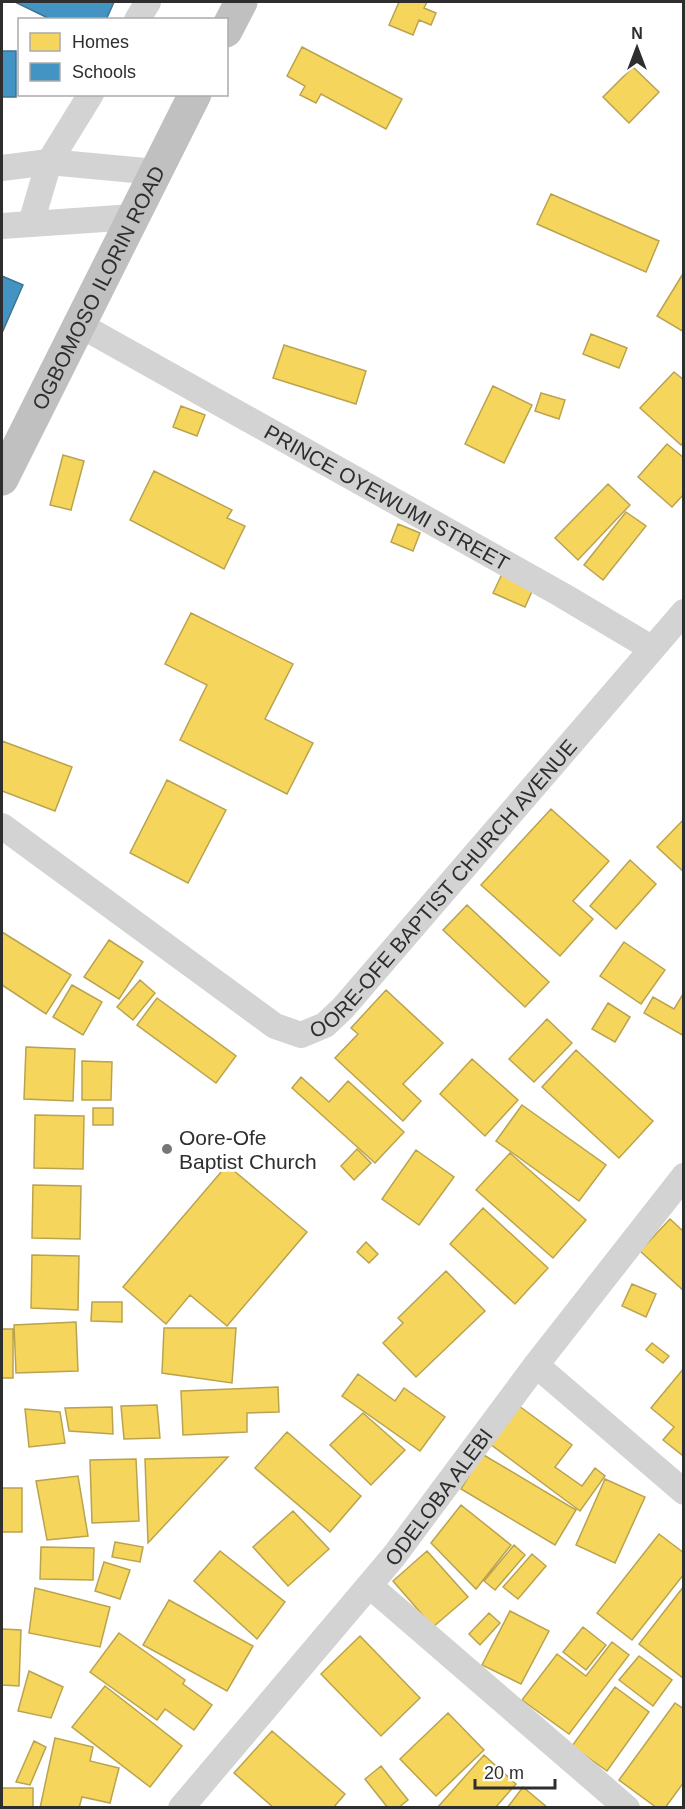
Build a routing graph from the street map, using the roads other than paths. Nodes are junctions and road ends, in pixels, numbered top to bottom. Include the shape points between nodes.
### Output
1 (148, 2) edge
2 (241, 2) edge
3 (137, 18) edge
4 (228, 27) edge
5 (90, 96) edge
6 (194, 96) edge
7 (50, 162) junction
8 (2, 168) edge
9 (156, 172) junction
10 (134, 217) junction
11 (31, 223) junction
12 (2, 226) edge
13 (80, 325) junction
14 (2, 478) edge
15 (684, 612) edge
16 (651, 648) junction
17 (2, 826) edge
18 (684, 1176) edge
19 (536, 1365) junction
20 (684, 1492) edge
21 (370, 1586) junction
22 (181, 1808) edge
23 (627, 1808) edge

1 - 3 street
2 - 4 highway
5 - 7 street
6 - 9 highway, OGBOMOSO ILORIN ROAD
7 - 8 street
7 - 9 street
7 - 11 street
9 - 10 highway, OGBOMOSO ILORIN ROAD
10 - 11 street
10 - 13 highway, OGBOMOSO ILORIN ROAD
11 - 12 street
13 - 14 highway, OGBOMOSO ILORIN ROAD
13 - 16 street, PRINCE OYEWUMI STREET
15 - 16 street
16 - 17 street, OORE-OFE BAPTIST CHURCH AVENUE via 343,1008 325,1025 301,1035 275,1026
18 - 19 street, ODELOBA ALEBI
19 - 20 street
19 - 21 street, ODELOBA ALEBI
21 - 22 street, ODELOBA ALEBI
21 - 23 street

